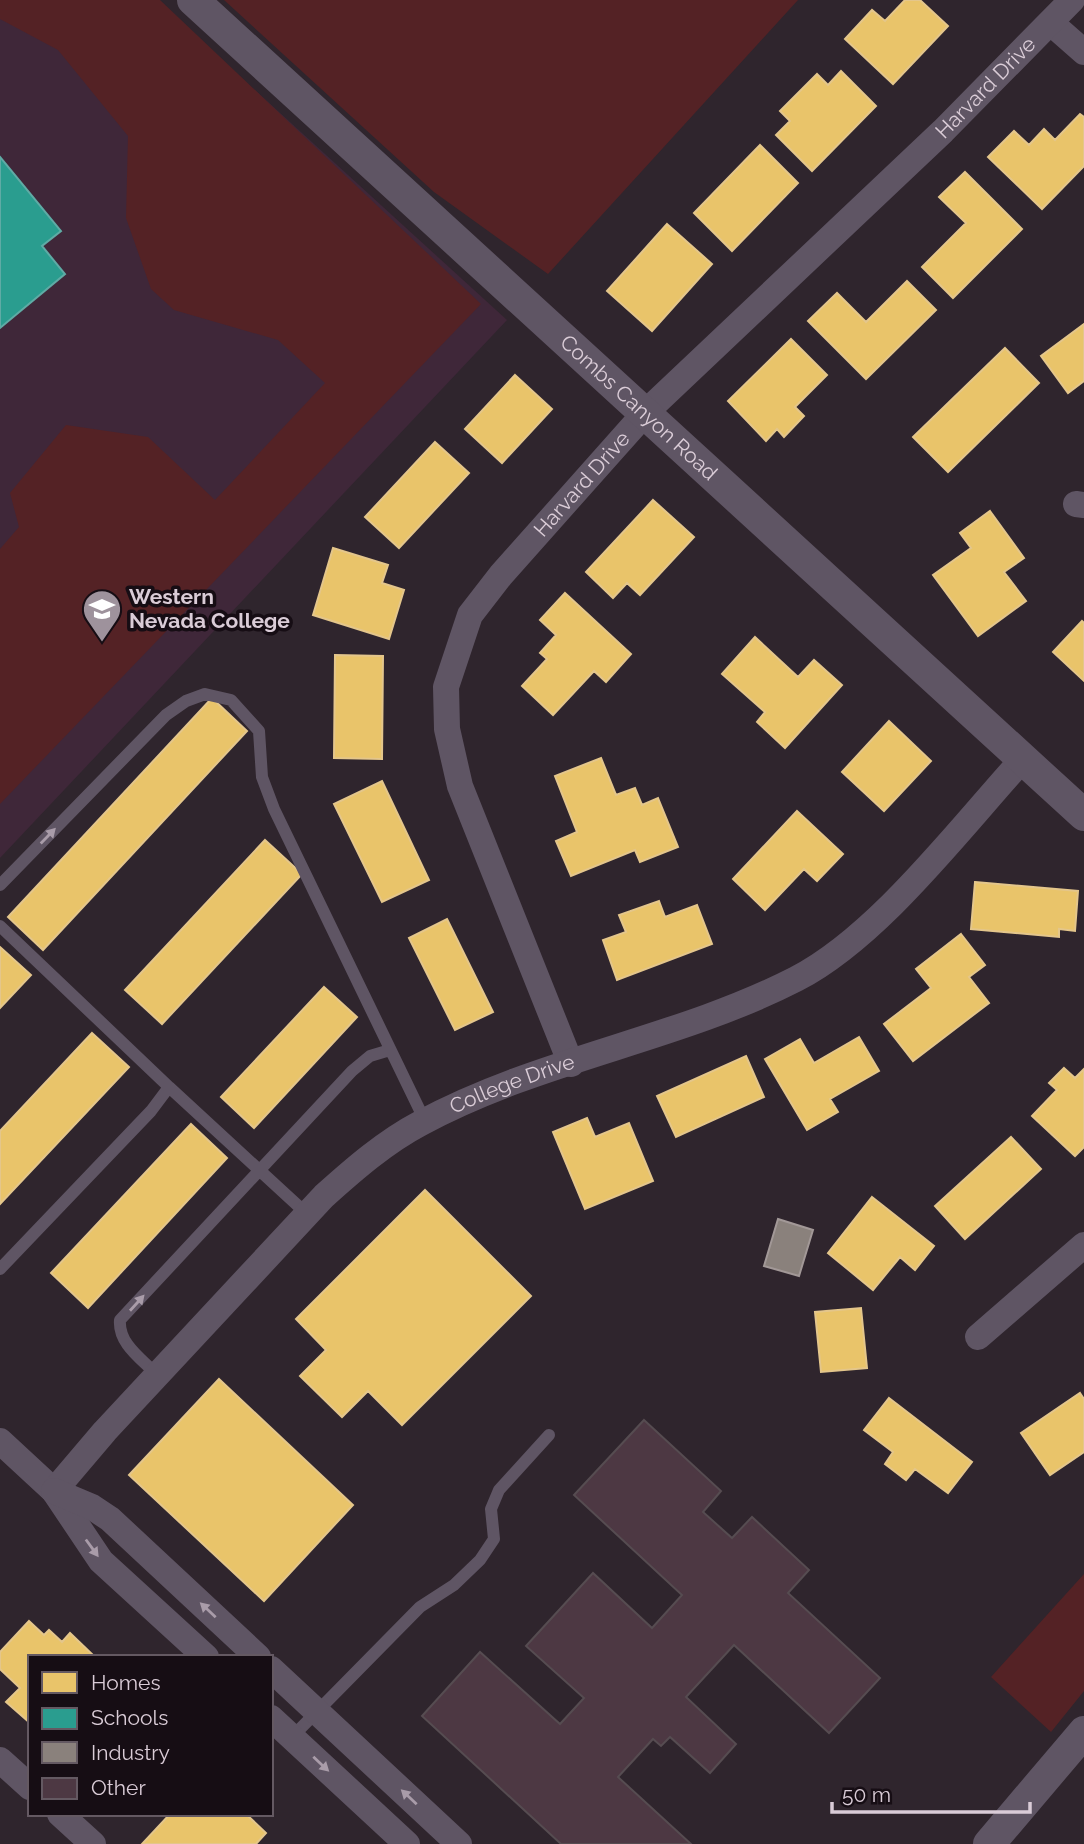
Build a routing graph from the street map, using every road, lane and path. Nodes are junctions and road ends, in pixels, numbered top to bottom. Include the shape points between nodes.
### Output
1 (193, 0) edge
2 (1072, 0) edge
3 (1051, 23) junction
4 (1084, 52) edge
5 (646, 412) junction
6 (1023, 759) junction
7 (1084, 815) edge
8 (0, 885) edge
9 (0, 926) edge
10 (390, 1050) junction
11 (571, 1064) junction
12 (169, 1087) junction
13 (425, 1121) junction
14 (258, 1169) junction
15 (307, 1214) junction
16 (1084, 1245) edge
17 (0, 1269) edge
18 (978, 1338) dead end
19 (157, 1375) junction
20 (549, 1434) dead end
21 (0, 1441) edge
22 (54, 1491) junction
23 (204, 1655) edge
24 (256, 1655) edge
25 (273, 1671) edge
26 (317, 1711) junction
27 (273, 1720) edge
28 (1084, 1732) edge
29 (292, 1737) junction
30 (0, 1760) edge
31 (28, 1785) edge
32 (62, 1816) edge
33 (93, 1844) edge
34 (407, 1844) edge
35 (459, 1844) edge
36 (989, 1844) edge

1 - 5 street, Combs Canyon Road
2 - 3 street, Harvard Drive
3 - 4 street
3 - 5 street, Harvard Drive
5 - 6 street, Combs Canyon Road
5 - 11 street, Harvard Drive via 470,615 446,687 447,729 460,786
6 - 7 street, Combs Canyon Road
6 - 11 street, College Drive via 888,907 837,955 736,1005
8 -> 10 lane via 166,715 205,694 231,700 259,731 262,777 274,809
9 - 12 lane
10 - 13 lane
10 - 14 lane via 370,1056 352,1071
11 - 13 street, College Drive
12 - 14 lane
12 - 17 lane
13 - 15 street, College Drive via 363,1162
14 - 15 lane
19 -> 14 lane via 126,1343 121,1320
15 - 19 street, College Drive
16 - 18 street
19 - 22 street, College Drive
20 - 26 lane via 499,1490 491,1509 494,1539 481,1560 454,1586 420,1607
21 - 22 street
22 -> 23 street via 102,1561
24 -> 22 street via 110,1519
25 - 26 street
26 - 29 lane
35 -> 26 street
27 - 29 street
28 - 36 street
29 -> 34 street
30 - 31 street
32 - 33 street

